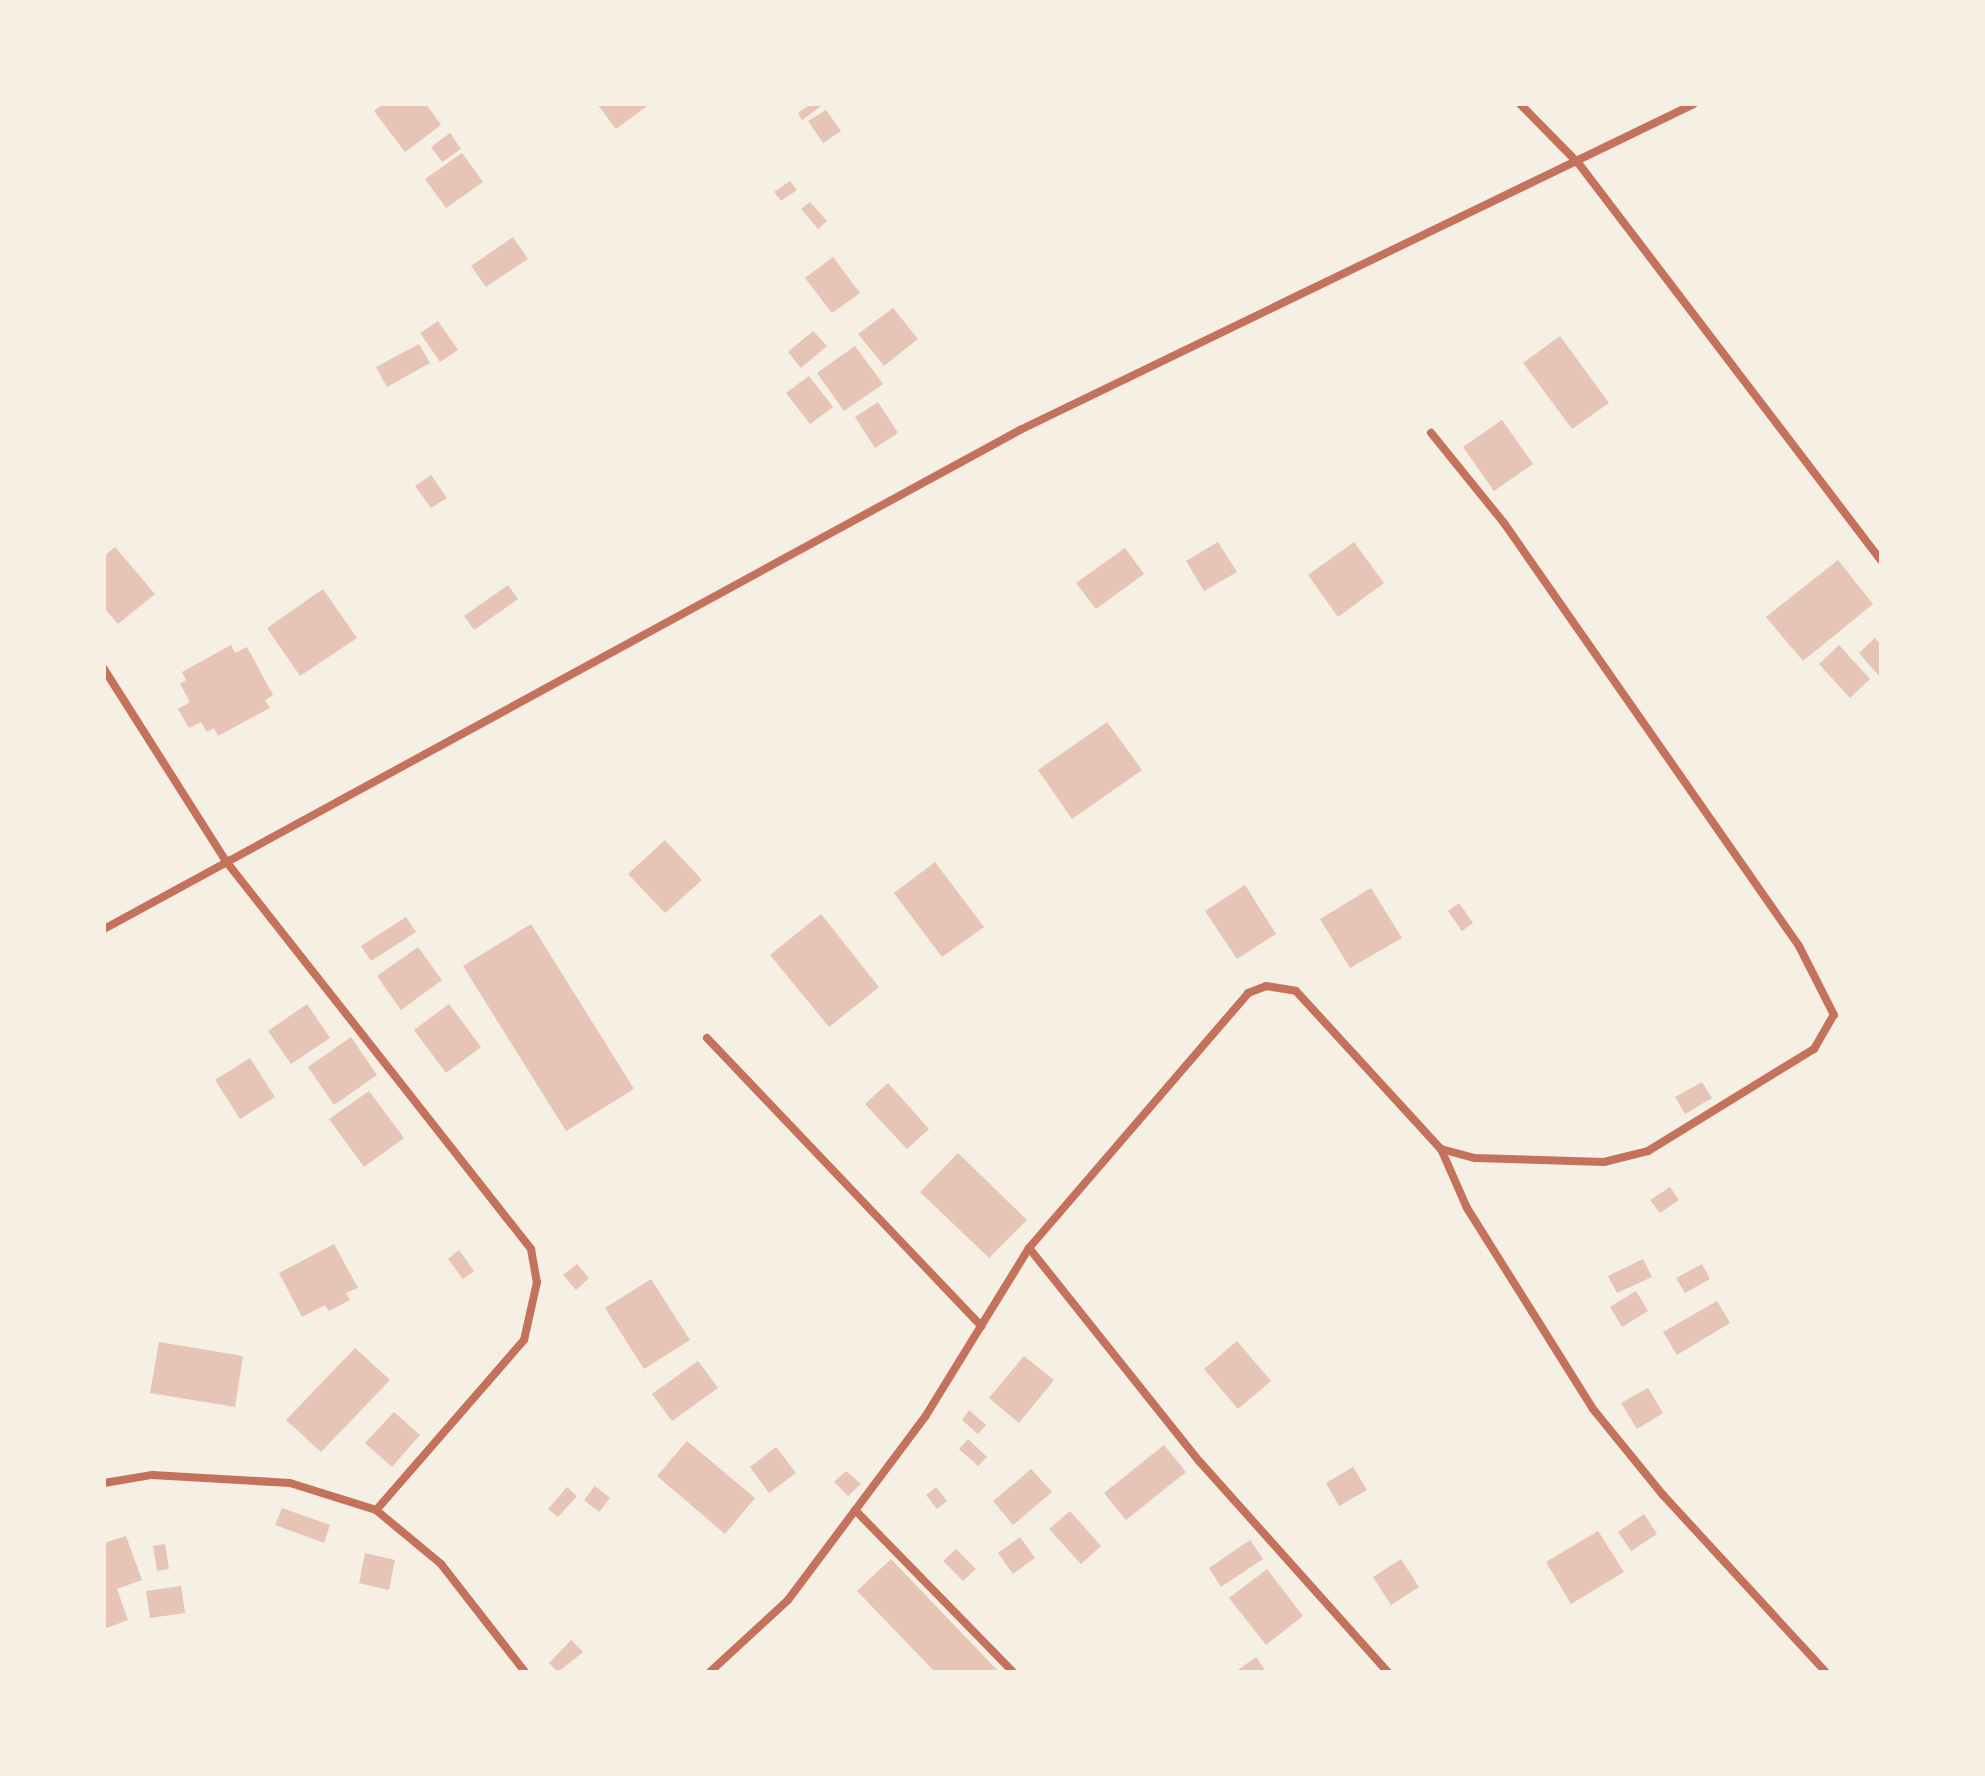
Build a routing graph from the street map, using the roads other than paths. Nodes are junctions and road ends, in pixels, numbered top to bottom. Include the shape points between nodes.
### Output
1 (1520, 104) edge
2 (1694, 104) edge
3 (1579, 164) junction
4 (1431, 433) dead end
5 (1881, 560) edge
6 (104, 669) edge
7 (225, 860) junction
8 (104, 929) edge
9 (707, 1038) dead end
10 (1441, 1149) junction
11 (1029, 1248) junction
12 (981, 1326) junction
13 (104, 1483) edge
14 (376, 1510) junction
15 (855, 1510) junction
16 (525, 1672) edge
17 (710, 1672) edge
18 (1013, 1672) edge
19 (1388, 1672) edge
20 (1826, 1672) edge

1 - 3 street
2 - 3 street
3 - 5 street
3 - 7 street via 1022,429
4 - 10 street via 1504,523 1790,933 1834,1015 1814,1049 1648,1151 1604,1162 1475,1158
6 - 7 street
7 - 8 street
7 - 14 street via 531,1249 537,1282 524,1340
9 - 12 street
10 - 11 street via 1296,991 1266,986 1248,993
10 - 20 street via 1467,1208 1593,1409 1663,1495
11 - 12 street
11 - 19 street via 1200,1462
12 - 15 street via 925,1417
13 - 14 street via 152,1475 290,1483
14 - 16 street via 441,1564
15 - 17 street via 788,1600
15 - 18 street

